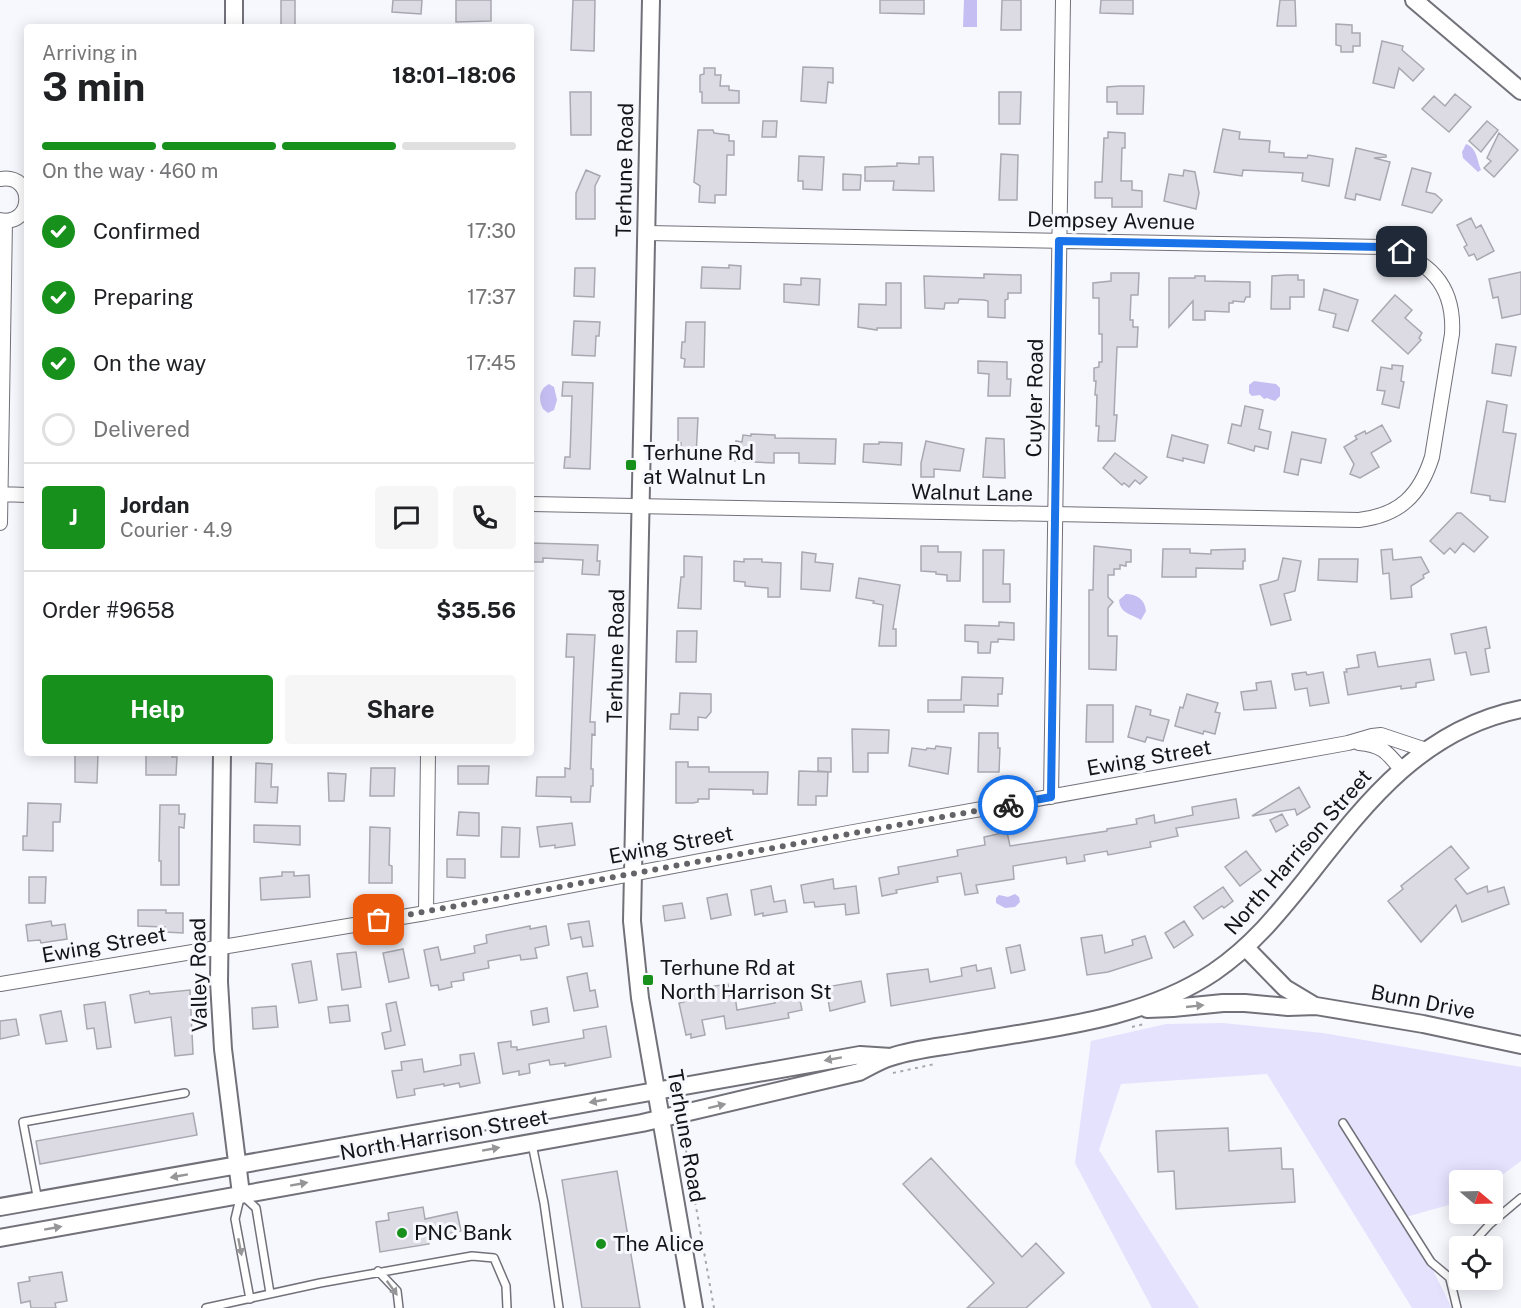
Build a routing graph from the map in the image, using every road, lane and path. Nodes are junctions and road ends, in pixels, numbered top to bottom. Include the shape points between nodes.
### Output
1 (234, 0) edge
2 (651, 0) edge
3 (1063, 0) edge
4 (1419, 2) edge
5 (234, 24) edge
6 (1521, 91) edge
7 (0, 179) edge
8 (24, 191) edge
9 (24, 209) edge
10 (2, 220) edge
11 (647, 233) junction
12 (1059, 241) junction
13 (1441, 400) joint
14 (0, 494) edge
15 (24, 495) edge
16 (534, 504) edge
17 (641, 507) junction
18 (1054, 516) junction
19 (0, 523) edge
20 (1521, 709) edge
21 (1348, 743) junction
22 (1426, 750) junction
23 (222, 756) edge
24 (428, 756) edge
25 (1401, 769) junction
26 (1051, 797) junction
27 (633, 874) junction
28 (426, 913) junction
29 (220, 947) junction
30 (1246, 948) junction
31 (0, 984) edge
32 (1316, 1006) junction
33 (1137, 1009) junction
34 (1147, 1024) dead end
35 (1125, 1028) dead end
36 (1521, 1045) edge
37 (891, 1057) junction
38 (944, 1062) dead end
39 (888, 1075) dead end
40 (656, 1091) junction
41 (185, 1093) dead end
42 (660, 1119) junction
43 (1343, 1123) dead end
44 (692, 1126) dead end
45 (531, 1142) junction
46 (237, 1166) junction
47 (241, 1194) junction
48 (1521, 1198) edge
49 (38, 1201) junction
50 (0, 1207) edge
51 (1479, 1236) edge
52 (0, 1238) edge
53 (378, 1271) junction
54 (1449, 1277) edge
55 (1453, 1290) edge
56 (270, 1293) junction
57 (250, 1299) junction
58 (206, 1308) edge
59 (399, 1308) edge
60 (507, 1308) edge
61 (559, 1308) edge
62 (694, 1308) edge
63 (714, 1308) edge
64 (1457, 1308) edge

1 - 5 street
2 - 11 street, Terhune Road
3 - 12 street, Cuyler Road
4 - 6 street
7 - 8 street via 17,181
9 - 10 street via 18,217
10 - 14 street
11 - 12 street, Dempsey Avenue
11 - 17 street, Terhune Road
12 - 13 street, Dempsey Avenue via 1382,247 1402,252 1432,272 1449,301 1452,334
12 - 18 street, Cuyler Road
13 - 18 street, Walnut Lane via 1432,457 1423,480 1394,512 1374,518
14 - 15 street
14 - 19 street
16 - 17 street, Walnut Lane
17 - 18 street, Walnut Lane
17 - 27 street, Terhune Road
18 - 26 street, Cuyler Road
20 - 22 street, North Harrison Street via 1459,730
21 - 22 street, Ewing Street via 1382,735
21 - 25 street, Ewing Street via 1374,744
21 - 26 street, Ewing Street
22 - 25 street, North Harrison Street
23 - 29 street, Valley Road
24 - 28 street
25 - 30 street, North Harrison Street via 1358,813
26 - 27 street, Ewing Street
27 - 28 street, Ewing Street
27 - 40 street, Terhune Road via 634,951
28 - 29 street, Ewing Street
29 - 31 street, Ewing Street
29 - 46 street, Valley Road via 223,1049
30 - 32 street, Bunn Drive via 1285,988
30 - 33 street, North Harrison Street via 1190,986
33 -> 32 street, Bunn Drive via 1223,1003
32 - 36 street, Bunn Drive
33 - 37 street, North Harrison Street
34 - 35 path
37 -> 40 street, North Harrison Street via 860,1054
42 -> 37 street, North Harrison Street via 859,1072
38 - 39 path
40 - 42 street, Terhune Road
40 -> 46 street, North Harrison Street
41 - 49 lane via 23,1122
42 - 45 street, North Harrison Street
42 - 62 street, Terhune Road
43 - 54 lane via 1431,1262
44 - 63 path via 681,1129
47 -> 45 street, North Harrison Street
45 - 61 lane
46 - 47 street, Valley Road
46 -> 49 street, North Harrison Street
52 -> 47 street, North Harrison Street
47 - 56 lane via 256,1208
47 -> 57 lane via 235,1219
48 - 51 lane
49 - 50 street, North Harrison Street
53 - 56 lane
53 -> 59 lane via 397,1291
53 - 60 lane via 472,1256 494,1258 506,1286
55 - 64 lane
56 - 57 lane
57 - 58 lane

